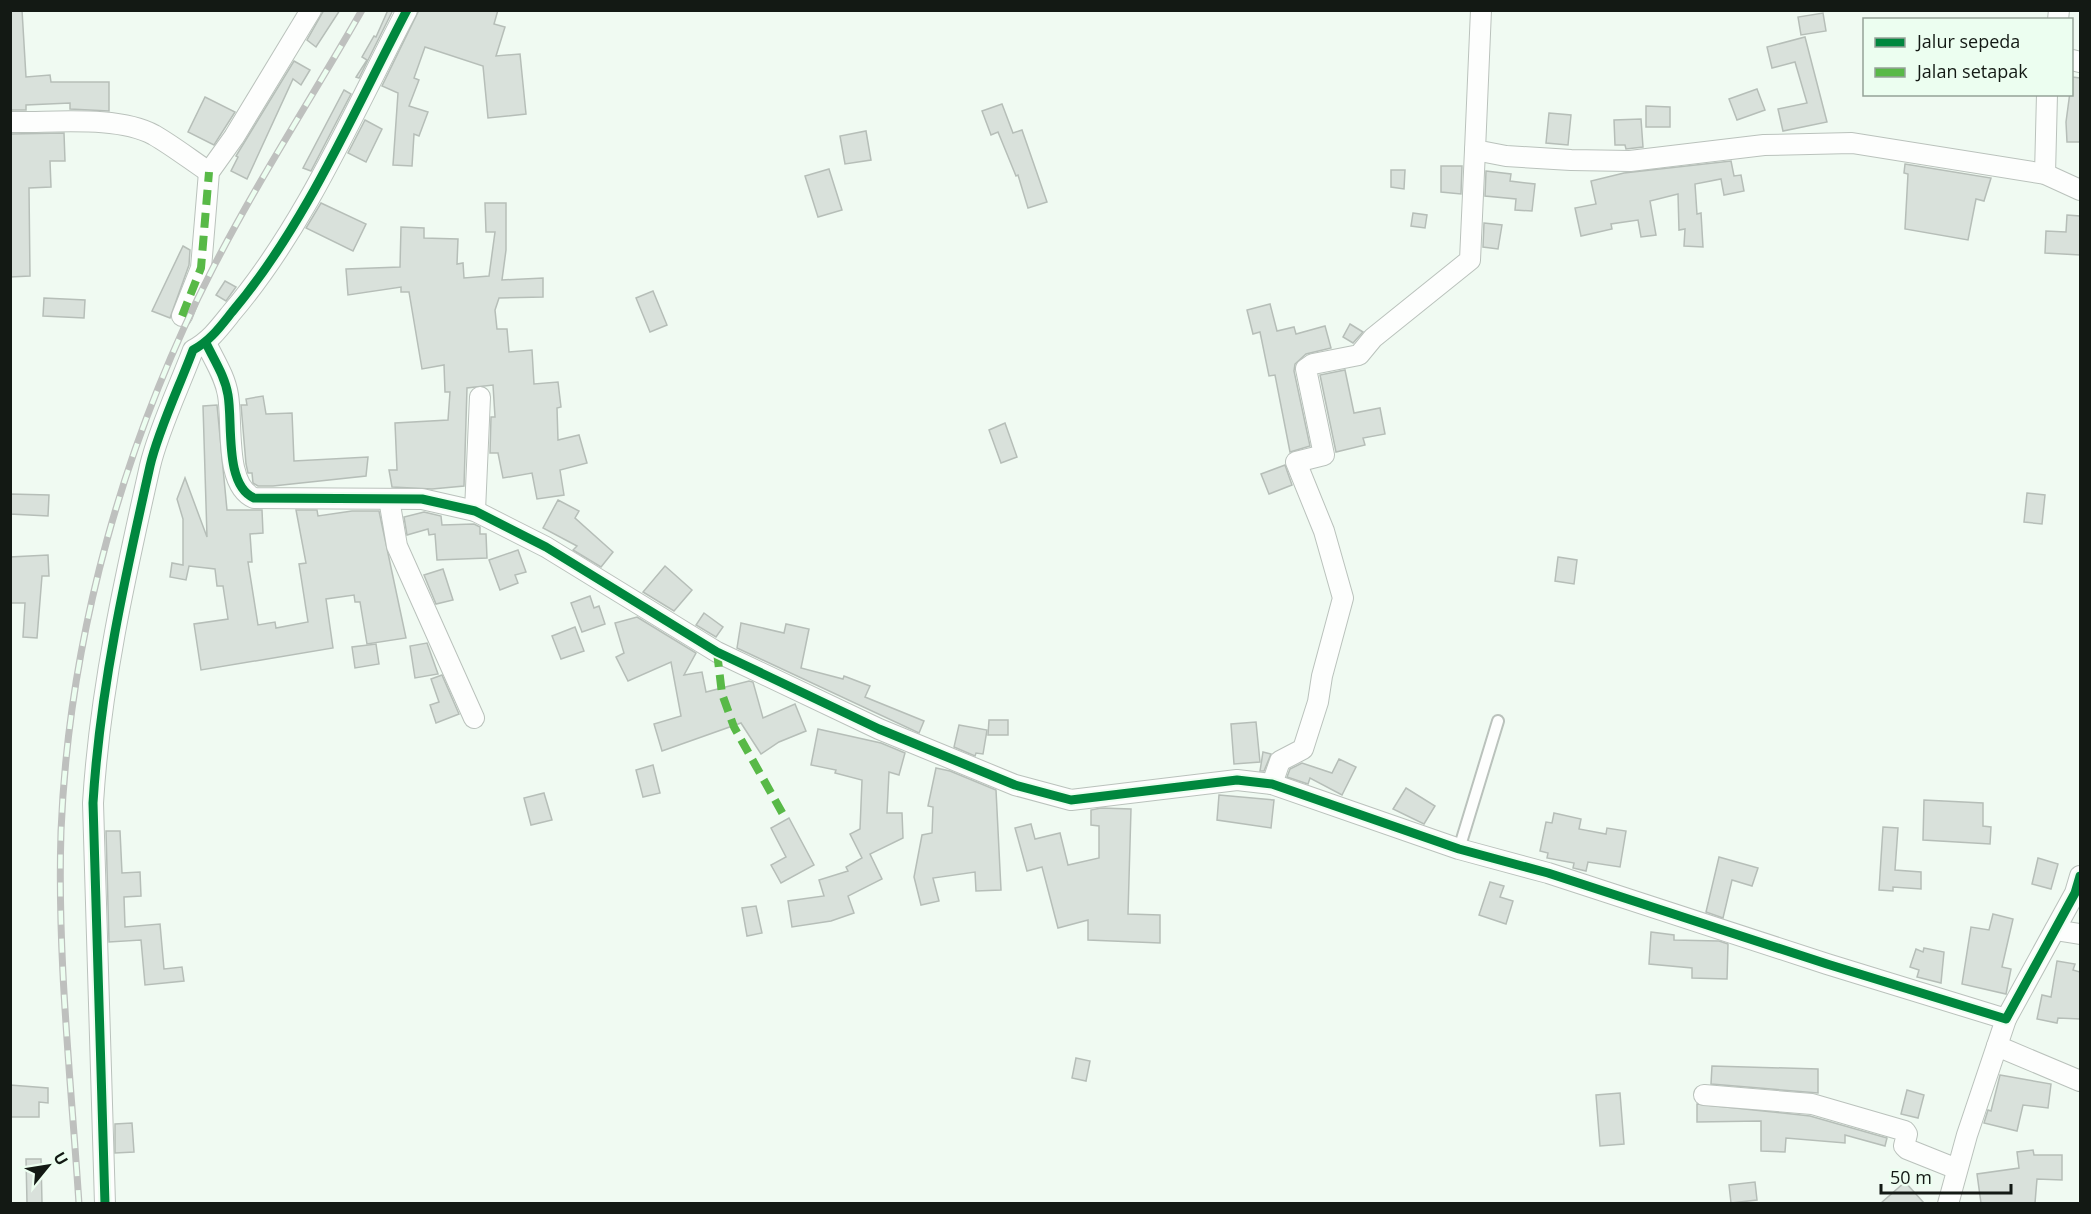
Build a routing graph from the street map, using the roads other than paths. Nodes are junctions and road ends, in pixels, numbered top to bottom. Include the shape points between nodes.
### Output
1 (311, 10) edge
2 (407, 10) edge
3 (1482, 10) edge
4 (2048, 96) edge
5 (10, 122) edge
6 (1475, 150) junction
7 (209, 172) junction
8 (2045, 174) junction
9 (2080, 190) edge
10 (182, 316) dead end
11 (206, 343) junction
12 (480, 397) dead end
13 (389, 499) junction
14 (475, 511) junction
15 (474, 718) dead end
16 (1498, 721) dead end
17 (1272, 784) junction
18 (1459, 849) junction
19 (2080, 876) edge
20 (2055, 930) junction
21 (2080, 934) edge
22 (2006, 1019) junction
23 (1997, 1046) junction
24 (2080, 1081) edge
25 (1704, 1095) dead end
26 (1957, 1169) junction
27 (105, 1203) edge
28 (1947, 1203) edge

1 - 7 street
2 - 11 street via 310,195 255,285
3 - 6 street
4 - 8 street
5 - 7 street via 129,126 153,135
6 - 8 street via 1560,160 1629,161 1764,145 1852,143
6 - 17 street via 1470,260 1372,338 1359,355 1313,364 1306,369 1324,455 1296,462 1324,531 1342,598 1303,750 1280,761
7 - 10 street via 201,268
8 - 9 street
11 - 13 street via 228,394 235,477 245,494 254,498
11 - 27 street via 193,350 150,464 120,594 96,761 93,803
12 - 14 street
13 - 14 street via 422,499
13 - 15 street via 397,546
14 - 17 street via 546,547 717,652 879,729 1015,785 1071,800 1237,780
16 - 18 lane
17 - 18 street
18 - 22 street via 1559,876
19 - 20 street
20 - 21 street
20 - 22 street
22 - 23 street
23 - 24 street
23 - 26 street
25 - 26 street via 1777,1099 1841,1111 1905,1131 1907,1149
26 - 28 street

